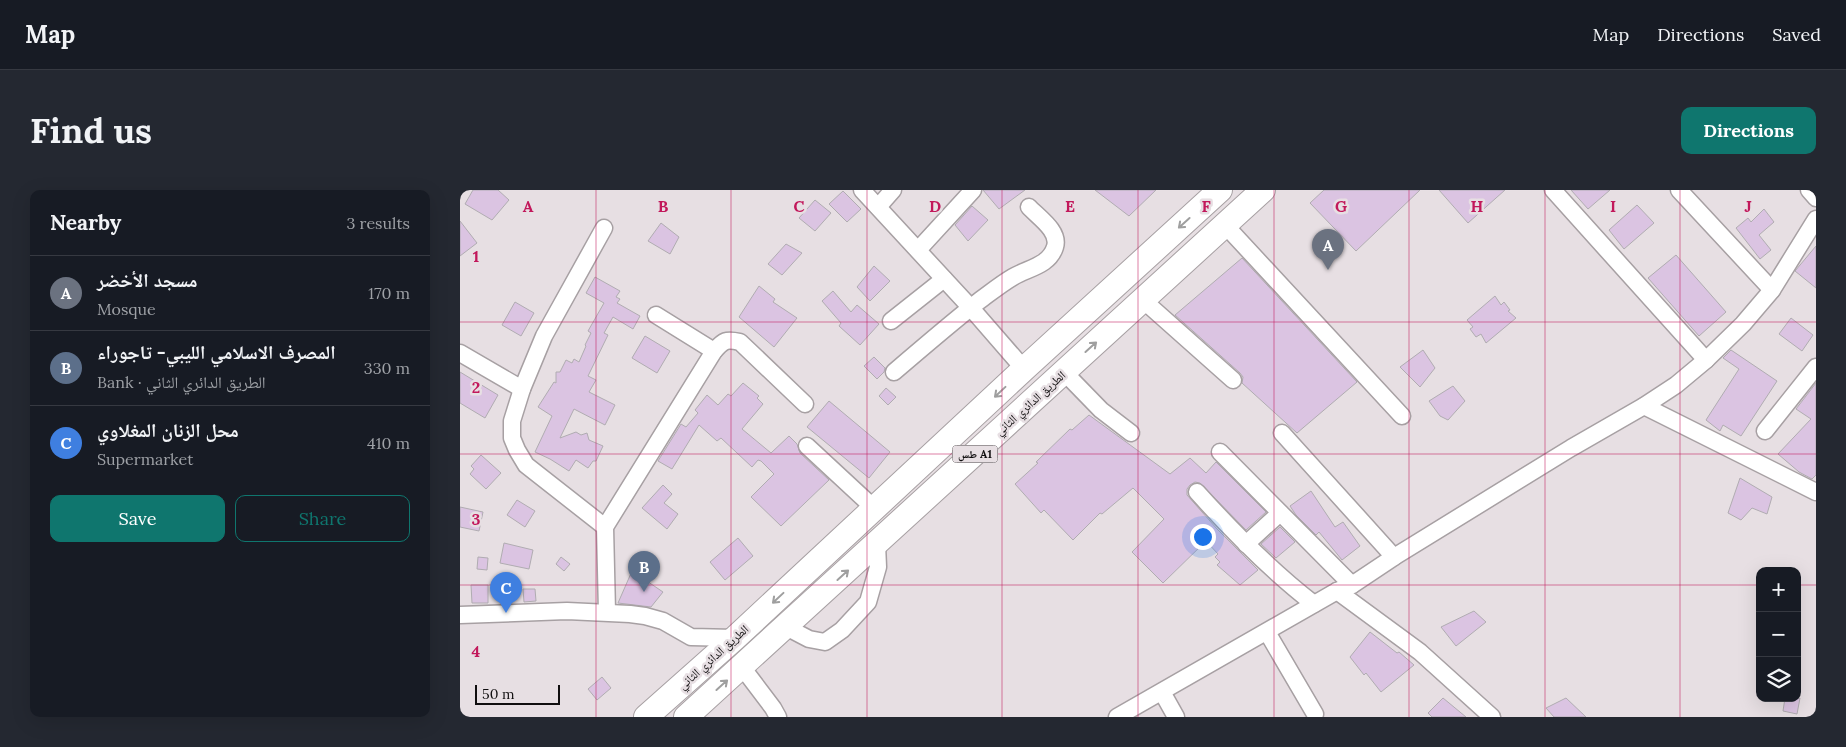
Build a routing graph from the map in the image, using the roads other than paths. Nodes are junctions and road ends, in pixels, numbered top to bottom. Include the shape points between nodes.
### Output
1 (862, 190) edge
2 (894, 190) edge
3 (973, 190) edge
4 (1220, 190) edge
5 (1263, 190) edge
6 (1553, 190) edge
7 (1679, 190) edge
8 (1809, 190) edge
9 (1816, 198) edge
10 (878, 207) junction
11 (1029, 207) dead end
12 (1816, 219) edge
13 (1225, 225) junction
14 (604, 228) dead end
15 (918, 250) junction
16 (944, 279) junction
17 (1772, 290) junction
18 (1143, 300) junction
19 (971, 308) junction
20 (656, 315) dead end
21 (891, 321) dead end
22 (714, 351) junction
23 (460, 353) edge
24 (1706, 360) junction
25 (1816, 367) edge
26 (1024, 369) junction
27 (894, 372) dead end
28 (1064, 372) junction
29 (1233, 380) dead end
30 (522, 389) junction
31 (805, 404) dead end
32 (1644, 406) junction
33 (1402, 416) dead end
34 (1765, 431) dead end
35 (1131, 433) dead end
36 (1282, 433) dead end
37 (807, 446) dead end
38 (1220, 452) dead end
39 (1816, 491) edge
40 (1198, 492) dead end
41 (875, 509) junction
42 (1280, 513) junction
43 (605, 527) junction
44 (877, 544) junction
45 (1246, 544) junction
46 (1394, 556) junction
47 (1344, 588) junction
48 (1314, 604) junction
49 (607, 612) junction
50 (460, 615) edge
51 (786, 627) junction
52 (1266, 632) junction
53 (692, 637) junction
54 (735, 638) junction
55 (742, 667) junction
56 (678, 688) junction
57 (1162, 692) junction
58 (1315, 714) dead end
59 (646, 717) edge
60 (686, 717) edge
61 (778, 717) edge
62 (1117, 717) edge
63 (1176, 717) edge
64 (1492, 717) edge

1 - 10 street
2 - 10 street
3 - 15 street
4 -> 26 highway, الطريق الدائري الثاني / طس A1
5 - 13 highway, الطريق الدائري الثاني / طس A1
6 - 24 street
7 - 17 street
8 - 9 street
10 - 15 street
11 - 19 street via 1053,232 1055,246 1051,255 1038,267 1015,276
12 - 17 street
13 - 18 highway, الطريق الدائري الثاني / طس A1
13 - 33 street
14 - 30 street via 544,336
15 - 16 street
16 - 19 street
16 - 21 street
17 - 24 street via 1744,324
28 -> 18 highway, الطريق الدائري الثاني / طس A1
18 - 29 street
19 - 26 street
19 - 27 street
20 - 22 street
22 - 31 street via 729,339 740,342
22 - 43 street
23 - 30 street
24 - 32 street
25 - 34 street
26 -> 41 highway, الطريق الدائري الثاني / طس A1
28 - 35 street via 1101,410
28 - 44 highway, الطريق الدائري الثاني / طس A1
30 - 43 street via 512,421 512,438 526,465
32 - 39 street
32 - 46 street
36 - 46 street
37 - 41 street
38 - 42 street
40 - 45 street
41 -> 54 highway, الطريق الدائري الثاني / طس A1
42 - 45 street
42 - 47 street
43 - 49 street
51 -> 44 highway, الطريق الدائري الثاني / طس A1
44 - 51 street via 878,567 868,602 842,630 825,642 809,639
45 - 48 street
46 - 47 street
47 - 48 street
47 - 64 street
48 - 52 street
49 - 50 street
49 - 53 street via 663,621
51 - 55 highway, الطريق الدائري الثاني / طس A1
52 - 57 street
52 - 58 street
53 - 54 street
53 - 56 street via 698,667
54 - 56 highway, الطريق الدائري الثاني / طس A1
60 -> 55 highway, الطريق الدائري الثاني / طس A1
55 - 61 street
56 - 59 highway, الطريق الدائري الثاني / طس A1
57 - 62 street
57 - 63 street

